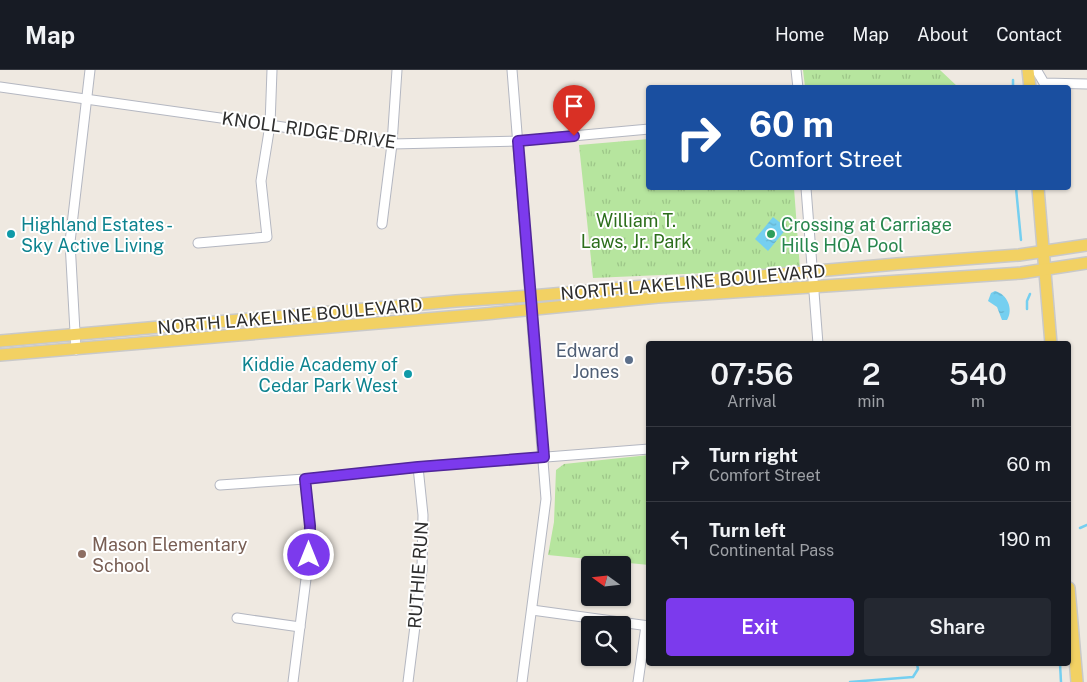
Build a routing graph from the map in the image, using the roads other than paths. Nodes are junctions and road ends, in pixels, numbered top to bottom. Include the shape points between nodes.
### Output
1 (90, 70) edge
2 (272, 70) edge
3 (397, 70) edge
4 (512, 70) edge
5 (796, 70) edge
6 (1033, 71) edge
7 (1087, 84) edge
8 (798, 85) edge
9 (1031, 85) edge
10 (0, 87) edge
11 (87, 98) junction
12 (270, 124) junction
13 (646, 129) edge
14 (518, 141) junction
15 (392, 144) junction
16 (806, 190) edge
17 (1038, 190) edge
18 (382, 224) dead end
19 (198, 242) dead end
20 (1087, 246) edge
21 (1044, 252) junction
22 (1087, 263) edge
23 (1045, 269) junction
24 (813, 272) junction
25 (814, 286) junction
26 (531, 296) junction
27 (532, 310) junction
28 (75, 335) junction
29 (0, 341) edge
30 (818, 341) edge
31 (1051, 341) edge
32 (76, 350) junction
33 (0, 355) edge
34 (646, 449) edge
35 (544, 457) junction
36 (418, 467) junction
37 (305, 479) junction
38 (220, 484) dead end
39 (532, 610) junction
40 (1071, 612) edge
41 (237, 618) dead end
42 (300, 626) junction
43 (646, 626) edge
44 (646, 632) edge
45 (292, 682) edge
46 (408, 682) edge
47 (522, 682) edge
48 (638, 682) edge
49 (1077, 682) edge

1 - 11 street
2 - 12 street
3 - 15 street
4 - 14 street
5 - 8 street
6 - 7 street via 1044,83
6 - 9 main road
10 - 11 street, KNOLL RIDGE DRIVE
11 - 12 street, KNOLL RIDGE DRIVE
11 - 28 street via 70,242
12 - 15 street, KNOLL RIDGE DRIVE
12 - 19 street via 261,181 267,237
13 - 14 street, KNOLL RIDGE DRIVE
14 - 15 street, KNOLL RIDGE DRIVE
14 - 26 street
15 - 18 street
16 - 24 street
17 - 21 main road
20 - 21 main road, NORTH LAKELINE BOULEVARD
21 - 23 main road
21 - 24 main road, NORTH LAKELINE BOULEVARD
22 - 23 main road, NORTH LAKELINE BOULEVARD
23 - 25 main road, NORTH LAKELINE BOULEVARD
23 - 31 main road
24 - 25 street
24 - 26 main road, NORTH LAKELINE BOULEVARD
25 - 27 main road, NORTH LAKELINE BOULEVARD via 658,296
25 - 30 street
26 - 27 street
26 - 28 main road, NORTH LAKELINE BOULEVARD
27 - 32 main road, NORTH LAKELINE BOULEVARD
27 - 35 street
28 - 29 main road, NORTH LAKELINE BOULEVARD
28 - 32 street
32 - 33 main road, NORTH LAKELINE BOULEVARD
34 - 35 street
35 - 36 street
35 - 39 street via 546,499
36 - 37 street
36 - 46 street, RUTHIE RUN via 422,570
37 - 38 street
37 - 42 street via 310,526
39 - 43 street
39 - 47 street
40 - 49 main road
41 - 42 street
42 - 45 street
44 - 48 street

